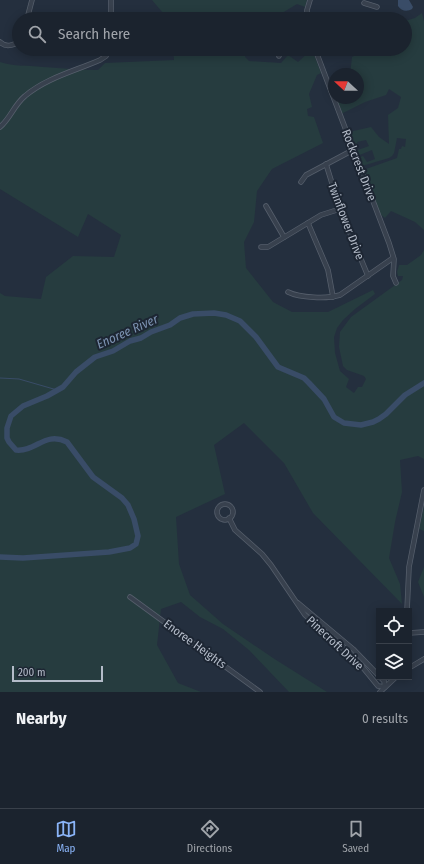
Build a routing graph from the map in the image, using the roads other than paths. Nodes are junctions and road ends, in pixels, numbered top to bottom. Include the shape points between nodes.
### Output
1 (32, 0) edge
2 (111, 0) edge
3 (310, 0) edge
4 (372, 0) edge
5 (364, 3) dead end
6 (371, 5) junction
7 (377, 7) dead end
8 (29, 12) edge
9 (111, 12) edge
10 (307, 12) edge
11 (0, 42) edge
12 (12, 46) edge
13 (106, 56) edge
14 (318, 56) edge
15 (0, 127) edge
16 (353, 150) junction
17 (326, 164) junction
18 (301, 182) dead end
19 (266, 206) dead end
20 (340, 208) junction
21 (308, 223) junction
22 (284, 237) junction
23 (261, 247) dead end
24 (393, 258) junction
25 (368, 276) junction
26 (396, 283) dead end
27 (288, 292) dead end
28 (333, 297) junction
29 (424, 490) edge
30 (229, 518) dead end
31 (130, 597) dead end
32 (298, 603) junction
33 (406, 608) edge
34 (424, 632) edge
35 (412, 633) edge
36 (424, 659) edge
37 (412, 666) edge
38 (376, 672) edge
39 (383, 680) edge
40 (393, 680) edge
41 (385, 687) junction
42 (260, 692) edge
43 (380, 692) edge

1 - 8 street
2 - 9 street
3 - 10 street
4 - 6 street
5 - 6 street
6 - 7 street
11 - 12 street via 2,45
13 - 15 street via 31,91 17,104
14 - 16 street, Rockcrest Drive
16 - 17 street
16 - 24 street, Rockcrest Drive
17 - 18 street via 306,175
17 - 20 street, Twinflower Drive
19 - 22 street
20 - 21 street
20 - 25 street, Twinflower Drive
21 - 22 street
21 - 28 street via 328,270
22 - 23 street via 268,247
24 - 25 street
24 - 26 street, Rockcrest Drive via 393,276
25 - 28 street
27 - 28 street via 295,296
29 - 33 street via 410,567
30 - 32 street, Pinecroft Drive via 235,530 271,565
31 - 42 street, Enoree Heights
32 - 38 street, Pinecroft Drive
32 - 41 street, Pinecroft Drive via 305,615 360,664 378,686
34 - 35 street
36 - 37 street
39 - 41 street, Pinecroft Drive
40 - 41 street
41 - 43 street

